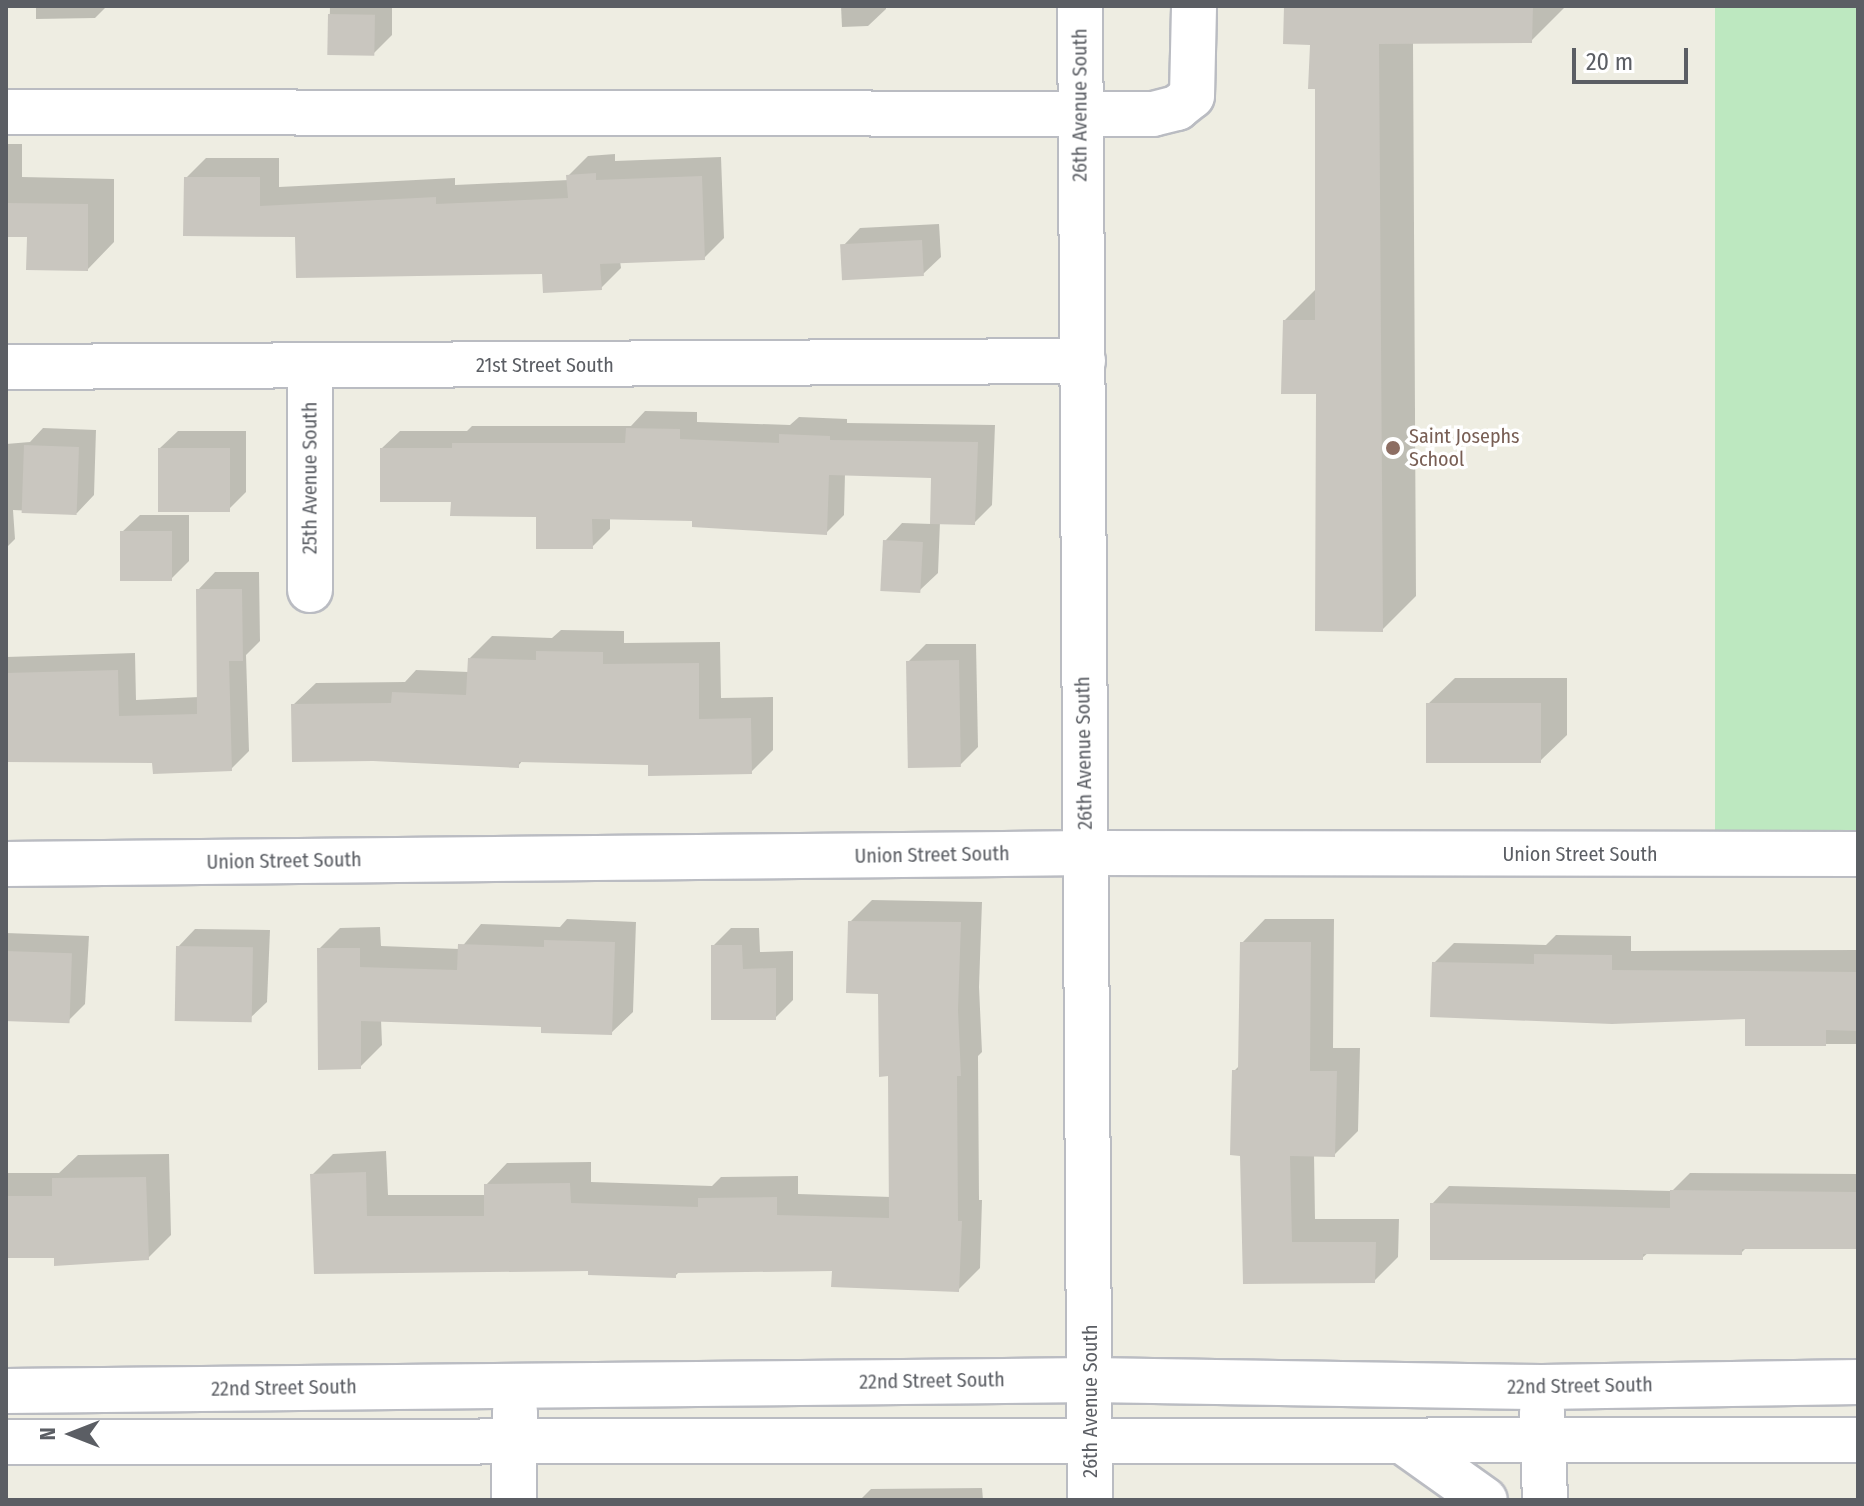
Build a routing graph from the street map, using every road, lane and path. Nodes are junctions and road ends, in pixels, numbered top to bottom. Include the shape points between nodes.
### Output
1 (1080, 6) edge
2 (1194, 6) edge
3 (6, 112) edge
4 (1079, 115) junction
5 (1083, 361) junction
6 (310, 366) junction
7 (6, 367) edge
8 (310, 590) dead end
9 (1086, 853) junction
10 (1858, 854) edge
11 (6, 864) edge
12 (1090, 1380) junction
13 (1858, 1382) edge
14 (516, 1385) junction
15 (1542, 1387) junction
16 (6, 1391) edge
17 (1858, 1440) edge
18 (1541, 1441) junction
19 (6, 1442) edge
20 (514, 1442) junction
21 (1090, 1442) junction
22 (1405, 1443) junction
23 (514, 1500) edge
24 (1090, 1500) edge
25 (1485, 1500) edge
26 (1545, 1500) edge

1 - 4 street, 26th Avenue South
2 - 4 street via 1192,96 1177,108 1153,114
3 - 4 street
4 - 5 street, 26th Avenue South
5 - 6 street, 21st Street South
5 - 9 street, 26th Avenue South
6 - 7 street, 21st Street South
6 - 8 street, 25th Avenue South
9 - 10 street, Union Street South
9 - 11 street, Union Street South
9 - 12 street, 26th Avenue South
12 - 14 street, 22nd Street South
12 - 15 street, 22nd Street South
12 - 21 street, 26th Avenue South
13 - 15 street, 22nd Street South
14 - 16 street, 22nd Street South
14 - 20 street
15 - 18 street
17 - 18 street
18 - 22 street
18 - 26 street
19 - 20 street
20 - 21 street
20 - 23 street
21 - 22 street
21 - 24 street, 26th Avenue South
22 - 25 street

